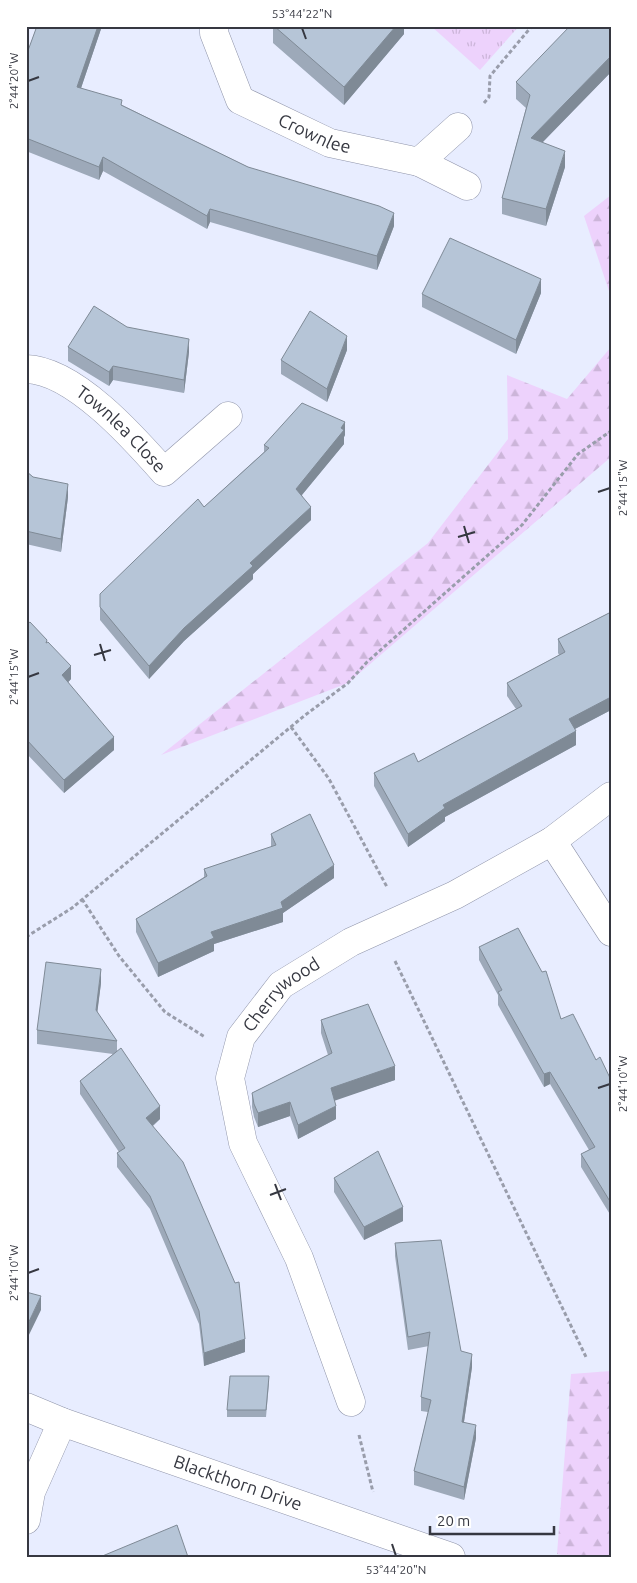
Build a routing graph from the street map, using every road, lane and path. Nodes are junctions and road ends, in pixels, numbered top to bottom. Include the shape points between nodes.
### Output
1 (214, 26) edge
2 (532, 26) edge
3 (458, 127) joint
4 (419, 162) junction
5 (467, 186) dead end
6 (26, 369) edge
7 (228, 416) dead end
8 (611, 431) edge
9 (291, 727) junction
10 (611, 796) edge
11 (552, 841) junction
12 (82, 899) junction
13 (404, 918) junction
14 (380, 929) junction
15 (611, 932) edge
16 (26, 938) edge
17 (236, 1055) junction
18 (587, 1360) dead end
19 (351, 1402) joint
20 (26, 1407) edge
21 (62, 1422) junction
22 (26, 1518) edge
23 (384, 1534) junction
24 (451, 1557) edge

1 - 4 street, Crownlee via 240,100 330,143
2 - 3 path via 490,76 489,98
3 - 4 street
4 - 5 street, Crownlee
6 - 7 street, Townlea Close via 40,369 86,395 126,429 164,472
8 - 9 path via 578,454 522,525 367,662 348,683
9 - 12 path
9 - 13 path via 329,779
10 - 11 street, Cherrywood
11 - 13 street, Cherrywood via 455,895
11 - 15 street
12 - 16 path
12 - 17 path via 119,956 165,1012
13 - 14 street, Cherrywood
14 - 17 street, Cherrywood via 351,942 281,985 241,1037
14 - 18 path
17 - 19 street, Cherrywood via 230,1078 243,1143 299,1258
19 - 23 path
20 - 21 street, Blackthorn Drive
21 - 22 street via 31,1492
21 - 23 street, Blackthorn Drive
23 - 24 street, Blackthorn Drive

